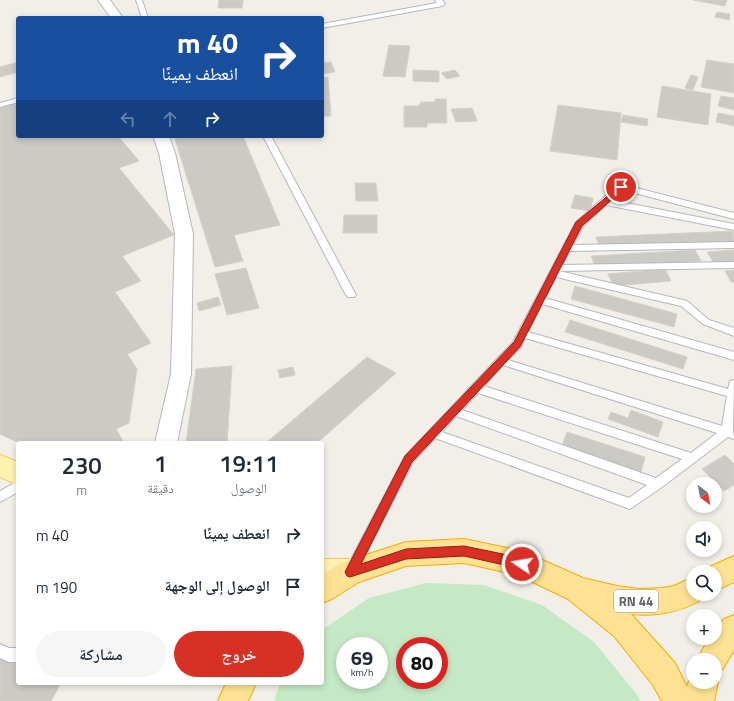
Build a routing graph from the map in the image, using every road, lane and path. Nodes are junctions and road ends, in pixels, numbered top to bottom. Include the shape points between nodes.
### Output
1 (104, 0) edge
2 (139, 0) edge
3 (438, 0) edge
4 (116, 16) edge
5 (144, 16) edge
6 (324, 26) edge
7 (16, 101) edge
8 (0, 105) edge
9 (162, 138) edge
10 (269, 138) edge
11 (605, 202) junction
12 (734, 216) edge
13 (734, 227) edge
14 (734, 245) edge
15 (567, 248) junction
16 (734, 265) edge
17 (555, 270) junction
18 (351, 295) dead end
19 (540, 300) junction
20 (734, 332) edge
21 (522, 334) junction
22 (734, 356) edge
23 (501, 361) junction
24 (476, 388) junction
25 (733, 389) edge
26 (454, 411) junction
27 (433, 433) junction
28 (731, 434) edge
29 (166, 441) edge
30 (692, 458) junction
31 (0, 465) edge
32 (16, 473) edge
33 (658, 484) junction
34 (16, 487) edge
35 (0, 497) edge
36 (734, 568) edge
37 (324, 572) edge
38 (350, 572) junction
39 (722, 574) edge
40 (324, 589) edge
41 (578, 590) junction
42 (686, 593) edge
43 (734, 629) edge
44 (0, 651) edge
45 (716, 653) edge
46 (16, 654) edge
47 (702, 689) edge
48 (678, 701) edge
49 (699, 701) edge

1 - 4 street
2 - 5 lane
3 - 6 lane via 442,4
7 - 8 lane
9 - 29 street via 184,234 181,374
10 - 18 lane
11 - 12 lane via 621,187
11 - 13 lane
11 - 15 lane via 579,224
14 - 15 lane
15 - 17 lane
16 - 17 lane
17 - 19 lane
17 - 20 lane via 684,303 706,322
19 - 21 lane
19 - 22 lane
21 - 23 lane via 517,344
21 - 25 lane
23 - 24 lane
23 - 28 lane
24 - 26 lane
24 - 30 lane
25 - 28 lane
26 - 27 lane
26 - 33 lane
27 - 33 lane via 630,504
27 - 38 lane via 409,459
28 - 30 lane
30 - 33 lane
31 - 32 main road
34 - 35 lane
36 - 39 highway
37 - 38 main road
38 - 40 highway
38 - 41 highway via 406,554 464,551 522,564
41 - 42 highway, RN 44 via 620,599 651,602 674,599
41 - 48 highway via 624,626 664,674
43 - 45 highway
44 - 46 lane via 9,655
47 - 49 highway

